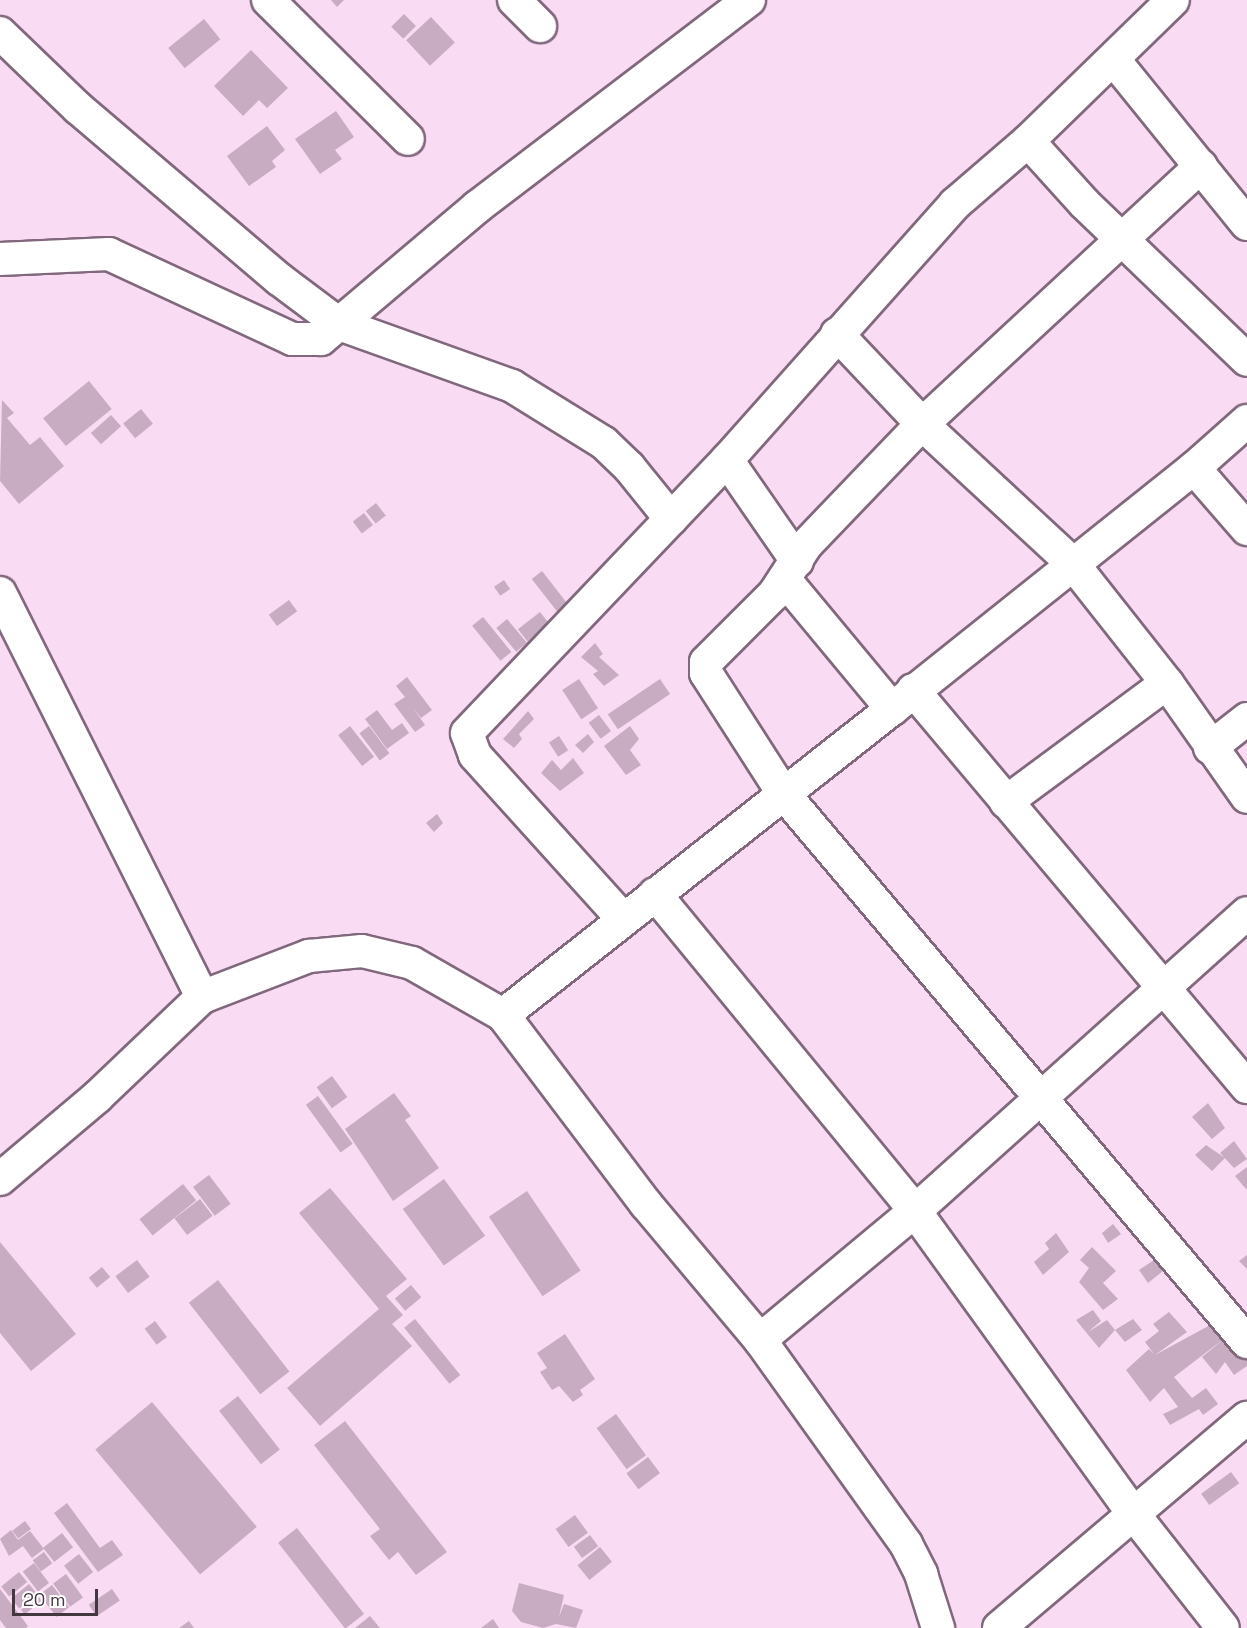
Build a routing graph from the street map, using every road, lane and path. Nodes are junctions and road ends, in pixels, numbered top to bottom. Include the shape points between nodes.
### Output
1 (268, 0) edge
2 (514, 0) edge
3 (749, 0) edge
4 (1173, 0) edge
5 (540, 26) dead end
6 (0, 33) edge
7 (1114, 60) junction
8 (408, 139) dead end
9 (1028, 141) junction
10 (1201, 165) junction
11 (1247, 224) edge
12 (1122, 239) junction
13 (0, 259) edge
14 (339, 324) junction
15 (837, 334) junction
16 (1247, 360) edge
17 (1247, 421) edge
18 (922, 424) junction
19 (727, 460) junction
20 (1194, 468) junction
21 (671, 519) junction
22 (1247, 529) edge
23 (1073, 564) junction
24 (791, 571) junction
25 (0, 593) edge
26 (1167, 683) junction
27 (903, 700) junction
28 (1247, 719) edge
29 (1210, 748) junction
30 (783, 793) junction
31 (1247, 797) edge
32 (1006, 802) junction
33 (655, 894) junction
34 (1247, 912) edge
35 (623, 919) junction
36 (1162, 989) junction
37 (202, 997) junction
38 (503, 1015) junction
39 (1247, 1087) edge
40 (1040, 1098) junction
41 (0, 1179) edge
42 (915, 1211) junction
43 (759, 1340) junction
44 (1247, 1342) edge
45 (1247, 1418) edge
46 (1132, 1512) junction
47 (938, 1628) edge
48 (999, 1628) edge
49 (1223, 1628) edge

1 - 8 street
2 - 5 street
3 - 14 street via 477,207
4 - 7 street
6 - 14 street via 78,108
7 - 9 street
7 - 10 street
9 - 12 street
9 - 15 street via 955,204
10 - 11 street
10 - 12 street
12 - 16 street
12 - 18 street
13 - 14 street via 109,254 292,339 321,339
14 - 21 street via 512,386 604,443
15 - 18 street
15 - 19 street
17 - 20 street
18 - 23 street
18 - 24 street via 806,545
19 - 21 street
19 - 24 street
20 - 22 street
20 - 23 street
21 - 35 street via 467,733 475,754
23 - 26 street
23 - 27 street
24 - 27 street
24 - 30 street via 706,662 706,673
25 - 37 street
26 - 29 street
26 - 32 street
27 - 30 street
27 - 32 street
28 - 29 street
29 - 31 street
30 - 33 street
30 - 40 street
32 - 36 street
33 - 35 street
33 - 42 street
34 - 36 street
35 - 38 street
36 - 39 street
36 - 40 street
37 - 38 street via 309,956 362,951 412,963
37 - 41 street via 97,1096
38 - 43 street via 646,1204
40 - 42 street
40 - 44 street
42 - 43 street
42 - 46 street
43 - 47 street via 906,1544 921,1574
45 - 46 street
46 - 48 street
46 - 49 street

